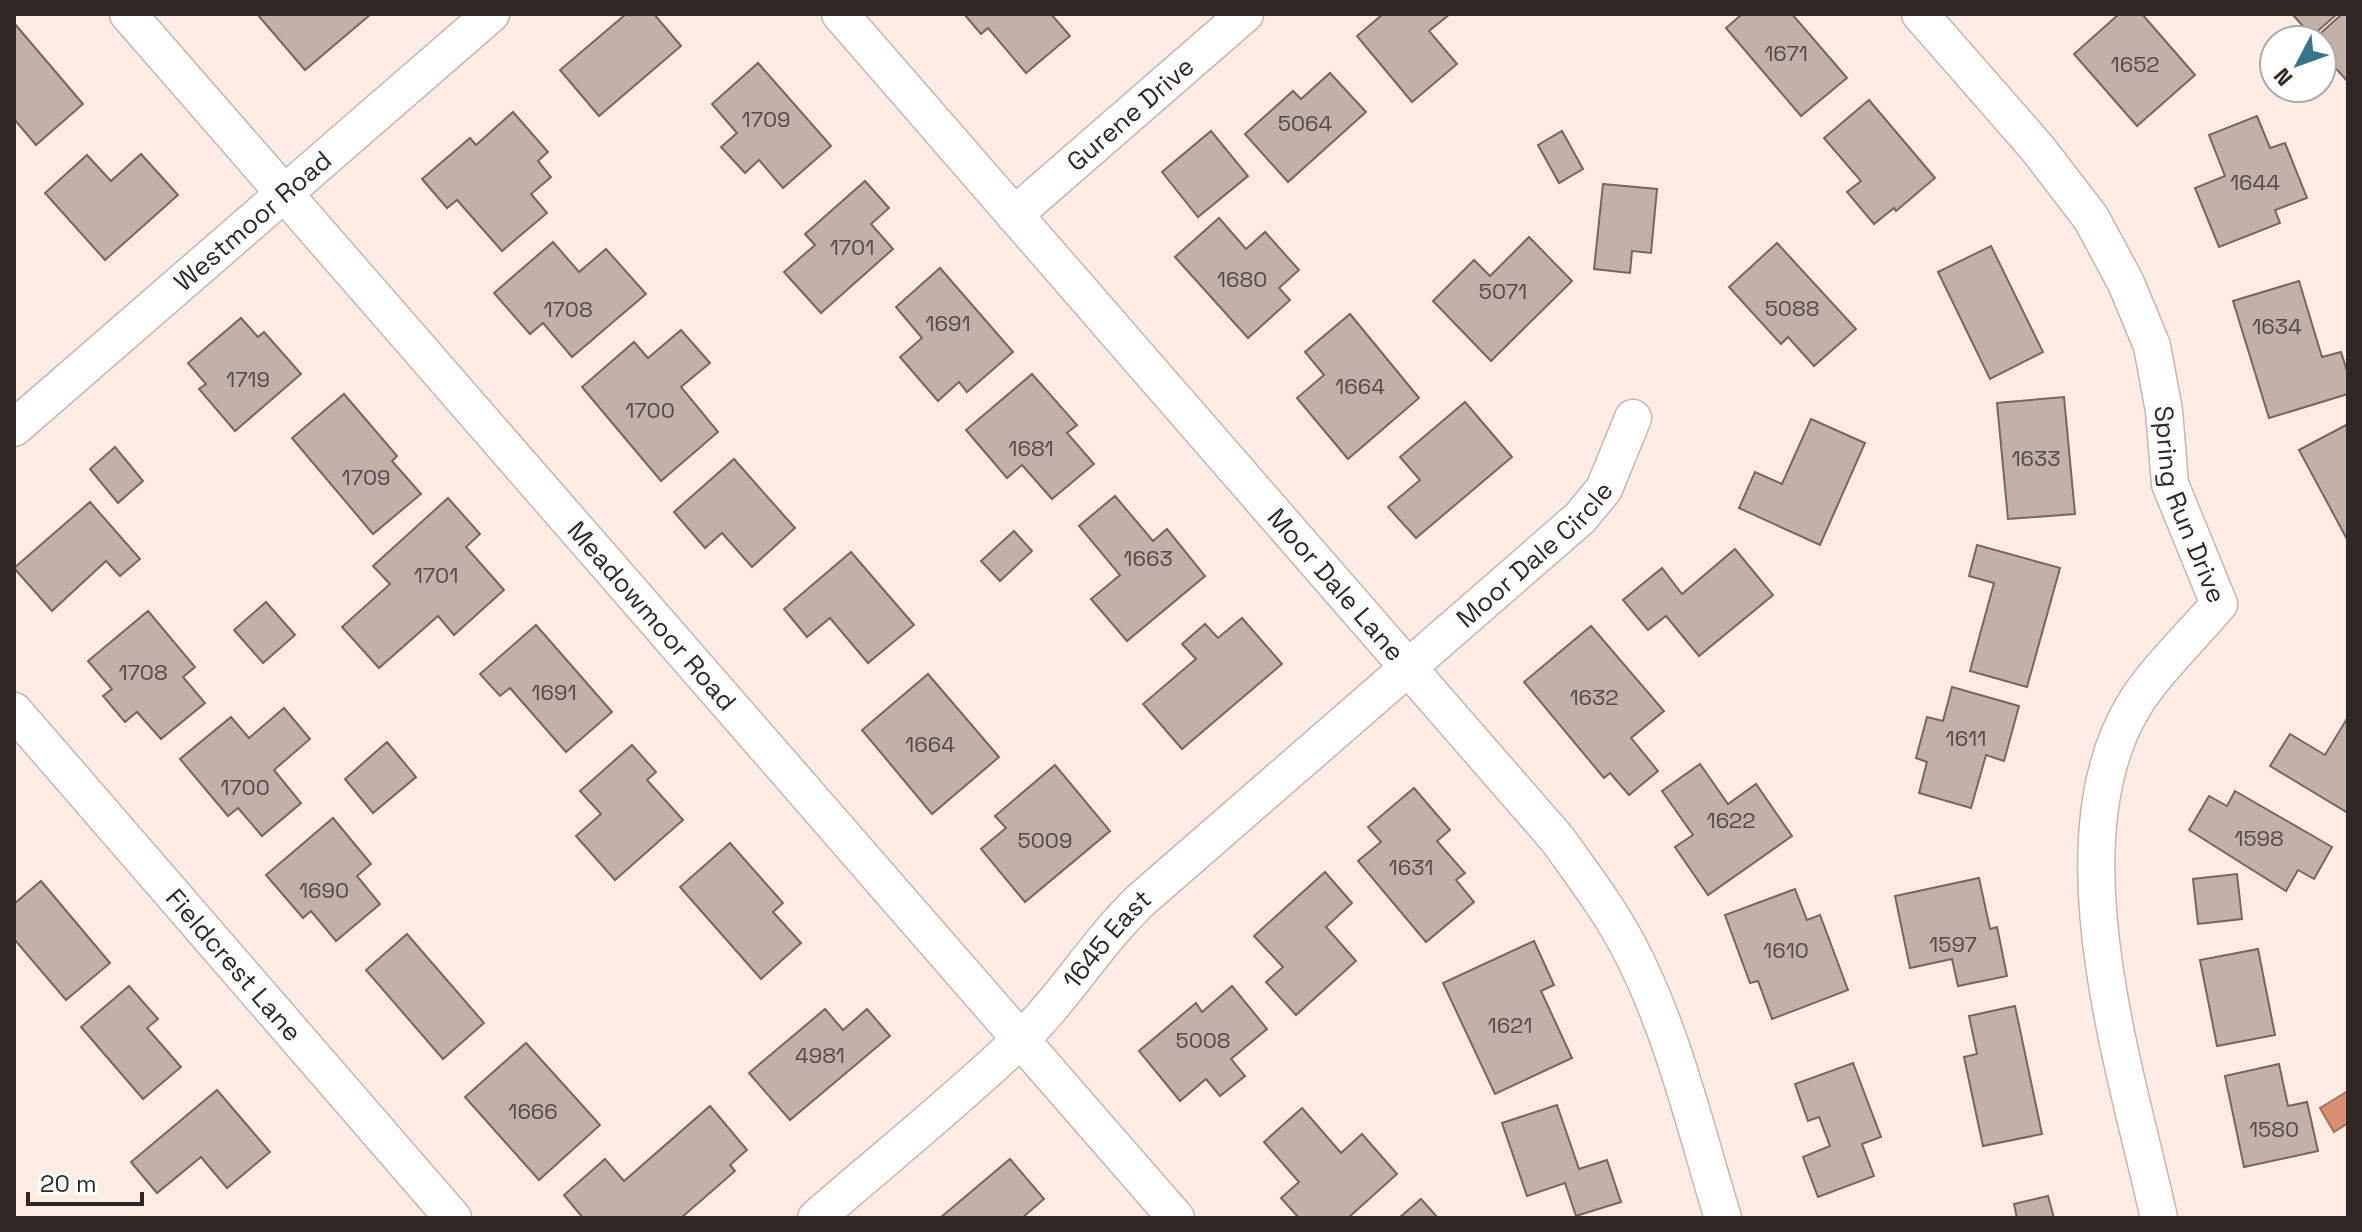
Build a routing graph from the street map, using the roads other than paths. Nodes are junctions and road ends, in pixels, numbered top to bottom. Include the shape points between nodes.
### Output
1 (128, 14) edge
2 (491, 14) edge
3 (840, 14) edge
4 (1245, 14) edge
5 (1920, 14) edge
6 (283, 194) junction
7 (1014, 215) junction
8 (1633, 418) dead end
9 (14, 428) edge
10 (1408, 668) junction
11 (14, 711) edge
12 (1021, 1039) junction
13 (453, 1218) edge
14 (816, 1218) edge
15 (1176, 1218) edge
16 (1723, 1218) edge
17 (2159, 1218) edge

1 - 6 street, Meadowmoor Road
2 - 6 street, Westmoor Road
3 - 7 street, Moor Dale Lane
4 - 7 street, Gurene Drive
5 - 17 street, Spring Run Drive via 2047,160 2091,218 2126,283 2152,346 2170,484 2219,604 2133,706 2111,757 2094,857 2106,976
6 - 9 street, Westmoor Road
6 - 12 street, Meadowmoor Road
7 - 10 street, Moor Dale Lane
8 - 10 street, Moor Dale Circle via 1604,489 1580,518
10 - 12 street, 1645 East via 1124,916
10 - 16 street, Moor Dale Lane via 1558,840 1629,948 1665,1029
11 - 13 street, Fieldcrest Lane
12 - 14 street, 1645 East
12 - 15 street, Meadowmoor Road

